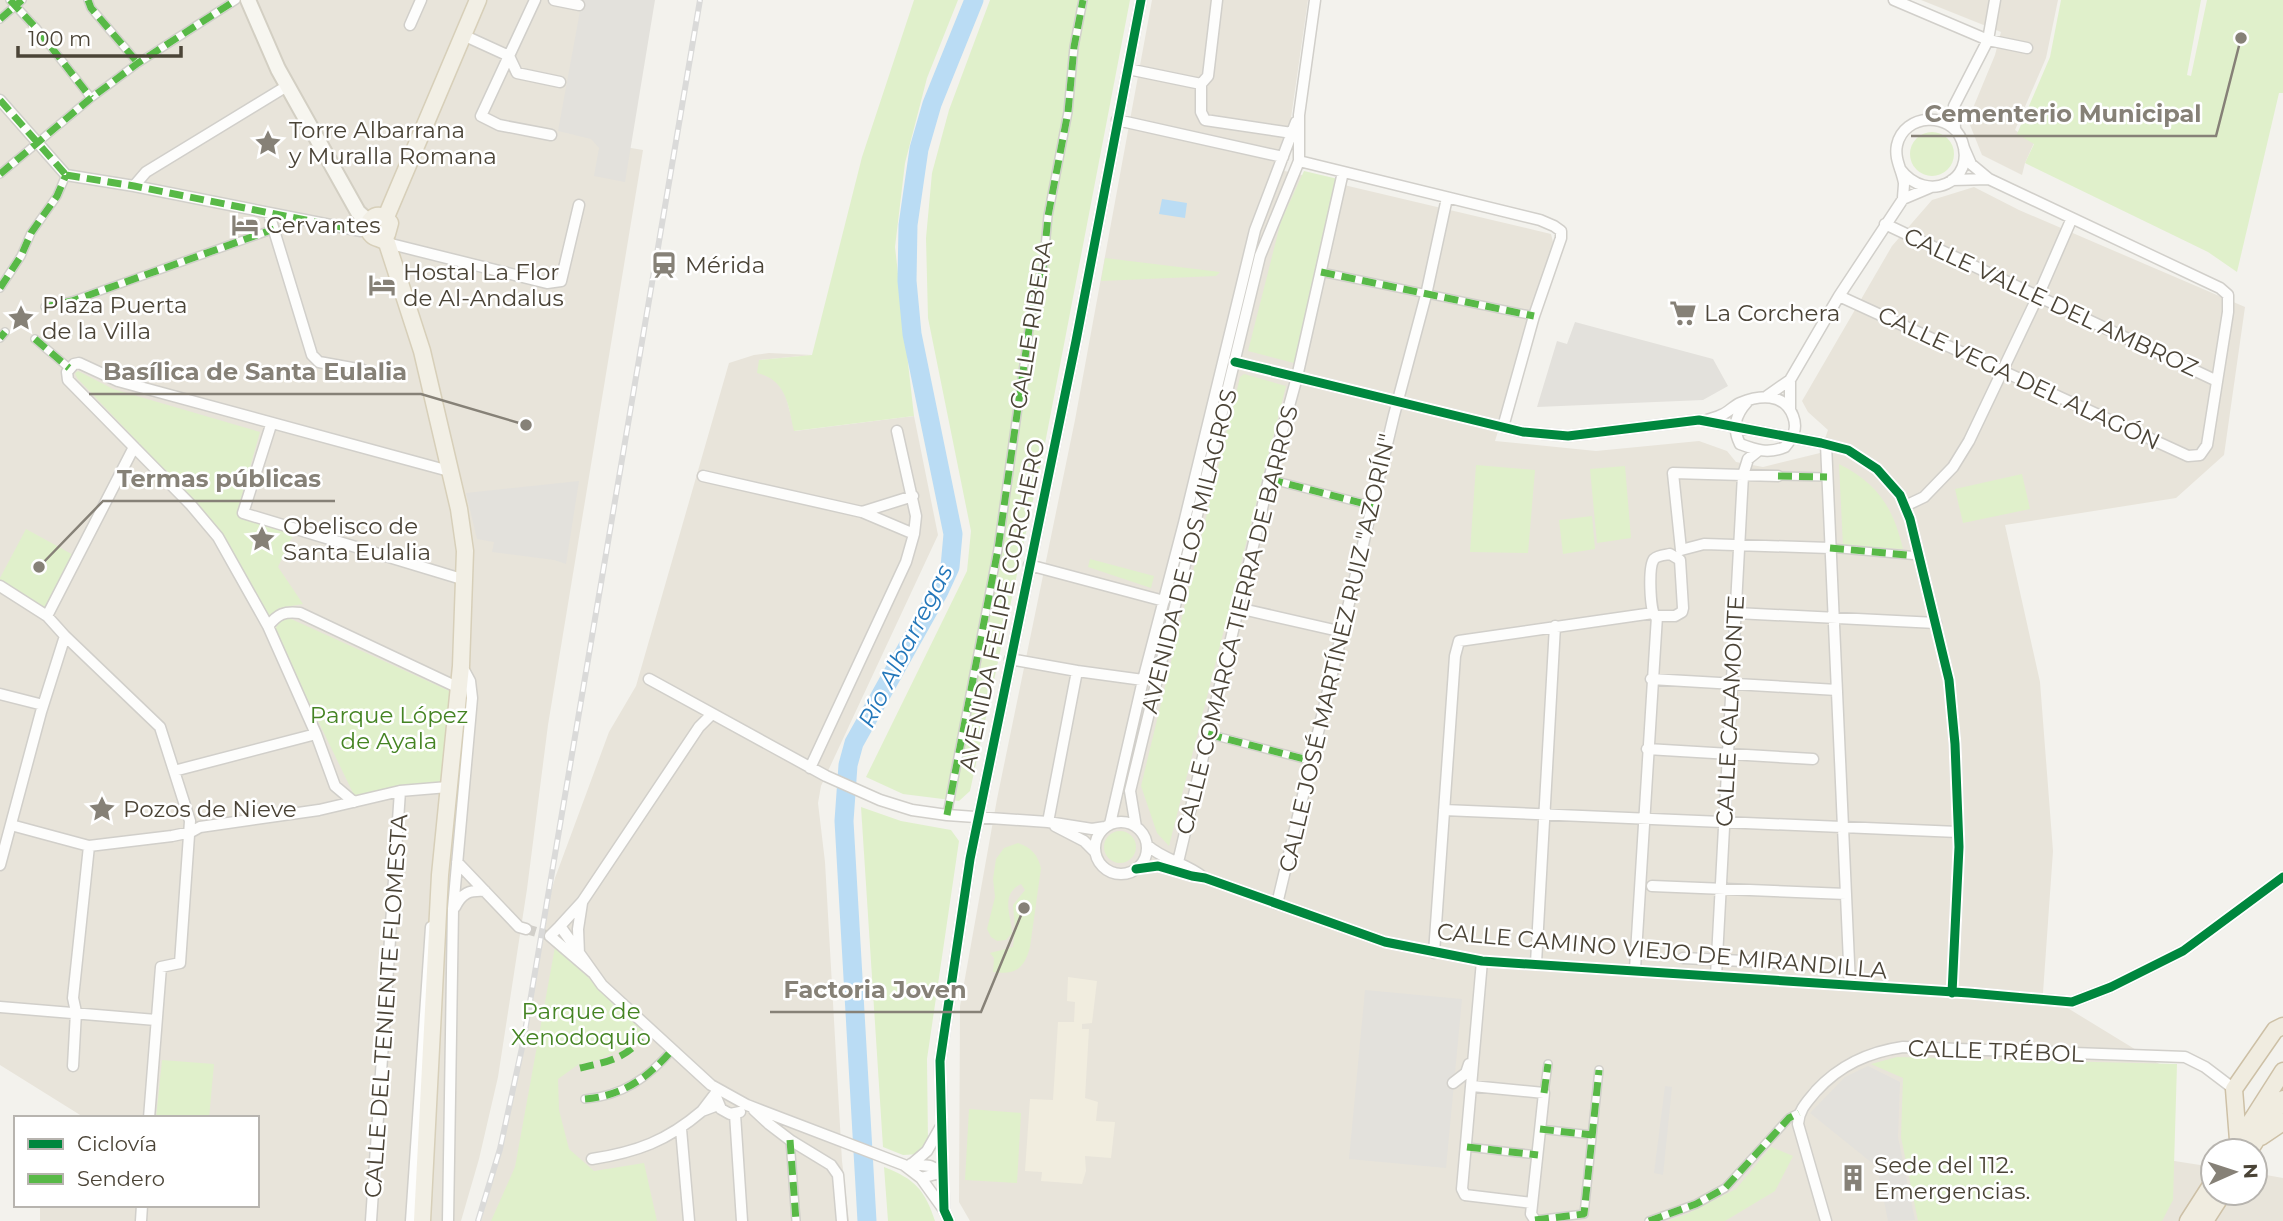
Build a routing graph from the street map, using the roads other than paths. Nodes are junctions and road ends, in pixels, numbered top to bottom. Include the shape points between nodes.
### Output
1 (22, 0) edge
2 (88, 0) edge
3 (236, 0) edge
4 (248, 0) edge
5 (421, 0) edge
6 (478, 0) edge
7 (535, 0) edge
8 (554, 0) edge
9 (1083, 0) edge
10 (1142, 0) edge
11 (1217, 0) edge
12 (1315, 0) edge
13 (1894, 0) edge
14 (1996, 0) edge
15 (12, 3) edge
16 (1908, 3) edge
17 (579, 5) dead end
18 (0, 19) edge
19 (410, 25) dead end
20 (463, 35) junction
21 (1988, 40) junction
22 (2027, 48) dead end
23 (509, 56) junction
24 (138, 62) junction
25 (1128, 69) junction
26 (560, 82) dead end
27 (1201, 84) junction
28 (287, 86) junction
29 (91, 98) junction
30 (0, 100) edge
31 (1954, 106) junction
32 (1299, 116) junction
33 (1933, 119) junction
34 (1117, 120) junction
35 (1955, 129) junction
36 (1292, 133) junction
37 (551, 135) dead end
38 (38, 141) junction
39 (1964, 148) junction
40 (1283, 158) junction
41 (1299, 161) junction
42 (1900, 169) junction
43 (1343, 172) junction
44 (0, 174) edge
45 (66, 175) junction
46 (1989, 179) junction
47 (1952, 180) junction
48 (134, 186) junction
49 (1929, 188) junction
50 (1447, 198) junction
51 (1903, 199) junction
52 (579, 205) dead end
53 (269, 214) junction
54 (2072, 218) junction
55 (1885, 224) junction
56 (274, 229) junction
57 (376, 233) junction
58 (1321, 272) junction
59 (0, 288) edge
60 (1426, 295) junction
61 (1839, 296) junction
62 (2038, 296) junction
63 (45, 307) dead end
64 (1534, 316) junction
65 (35, 339) dead end
66 (1236, 362) junction
67 (69, 368) junction
68 (363, 370) dead end
69 (2003, 370) junction
70 (1297, 377) junction
71 (1790, 380) junction
72 (2217, 381) junction
73 (1767, 396) junction
74 (1397, 401) junction
75 (1747, 402) junction
76 (1790, 410) junction
77 (1705, 421) junction
78 (271, 425) junction
79 (1503, 427) junction
80 (1734, 427) junction
81 (897, 431) dead end
82 (1792, 438) junction
83 (1740, 444) junction
84 (1826, 444) junction
85 (134, 447) junction
86 (1758, 451) junction
87 (1748, 459) junction
88 (449, 471) junction
89 (1743, 475) junction
90 (704, 476) dead end
91 (1778, 476) joint
92 (1827, 477) junction
93 (1269, 479) junction
94 (913, 496) junction
95 (1373, 506) junction
96 (1905, 506) junction
97 (862, 512) junction
98 (914, 534) junction
99 (1740, 545) junction
100 (1830, 548) junction
101 (1679, 553) junction
102 (1919, 556) junction
103 (1029, 565) junction
104 (464, 580) junction
105 (1, 589) edge
106 (1164, 601) junction
107 (1238, 608) junction
108 (1736, 613) junction
109 (1655, 615) junction
110 (47, 616) junction
111 (1834, 618) junction
112 (1936, 624) junction
113 (268, 626) junction
114 (1555, 626) junction
115 (1343, 632) junction
116 (65, 636) junction
117 (1010, 659) junction
118 (461, 666) junction
119 (1077, 671) junction
120 (649, 679) dead end
121 (1651, 679) junction
122 (1143, 680) junction
123 (1732, 684) junction
124 (460, 688) junction
125 (1837, 690) junction
126 (0, 694) edge
127 (43, 705) junction
128 (711, 715) junction
129 (316, 734) junction
130 (1208, 734) junction
131 (1647, 749) junction
132 (1728, 753) junction
133 (1812, 758) dead end
134 (1312, 761) junction
135 (810, 768) junction
136 (174, 771) junction
137 (335, 786) junction
138 (448, 787) junction
139 (400, 791) junction
140 (354, 802) junction
141 (325, 809) junction
142 (1444, 810) junction
143 (1545, 814) junction
144 (947, 815) junction
145 (978, 819) junction
146 (1643, 819) junction
147 (1048, 822) junction
148 (1724, 823) junction
149 (11, 825) junction
150 (1107, 826) junction
151 (1136, 827) junction
152 (1843, 828) junction
153 (191, 832) junction
154 (1958, 832) junction
155 (1147, 845) junction
156 (89, 846) junction
157 (1095, 852) junction
158 (457, 862) junction
159 (1178, 863) junction
160 (0, 865) edge
161 (1136, 869) junction
162 (440, 875) junction
163 (2283, 877) edge
164 (1205, 878) junction
165 (1652, 886) dead end
166 (1720, 889) junction
167 (485, 891) junction
168 (1846, 894) junction
169 (582, 902) junction
170 (1277, 904) junction
171 (453, 909) junction
172 (561, 926) junction
173 (526, 929) tunnel mouth
174 (1434, 953) junction
175 (579, 955) junction
176 (1683, 958) dead end
177 (1717, 959) junction
178 (1482, 961) junction
179 (1536, 963) junction
180 (1784, 963) dead end
181 (1634, 969) junction
182 (592, 972) junction
183 (1716, 976) junction
184 (1850, 985) junction
185 (451, 986) junction
186 (1952, 993) junction
187 (0, 1007) edge
188 (433, 1009) junction
189 (76, 1012) junction
190 (156, 1020) junction
191 (2283, 1026) edge
192 (672, 1050) junction
193 (1474, 1054) junction
194 (1548, 1064) dead end
195 (73, 1066) dead end
196 (1598, 1070) dead end
197 (2283, 1071) edge
198 (1453, 1083) dead end
199 (1472, 1086) junction
200 (2234, 1089) junction
201 (718, 1090) junction
202 (1544, 1093) junction
203 (585, 1099) dead end
204 (2283, 1099) edge
205 (718, 1105) junction
206 (749, 1106) junction
207 (702, 1111) junction
208 (1799, 1113) junction
209 (2256, 1113) junction
210 (735, 1114) junction
211 (149, 1116) edge
212 (2283, 1122) edge
213 (942, 1125) junction
214 (681, 1129) junction
215 (1540, 1129) junction
216 (1592, 1135) junction
217 (2243, 1137) edge
218 (2247, 1137) edge
219 (2251, 1137) edge
220 (2258, 1137) edge
221 (790, 1140) junction
222 (1466, 1147) junction
223 (1538, 1155) junction
224 (592, 1159) dead end
225 (908, 1164) junction
226 (943, 1172) junction
227 (921, 1178) junction
228 (1532, 1203) junction
229 (2199, 1203) edge
230 (944, 1210) junction
231 (1535, 1220) edge
232 (371, 1221) edge
233 (411, 1221) edge
234 (422, 1221) edge
235 (448, 1221) edge
236 (690, 1221) edge
237 (742, 1221) edge
238 (796, 1221) edge
239 (842, 1221) edge
240 (948, 1221) edge
241 (1649, 1221) edge
242 (1826, 1221) edge
243 (2188, 1221) edge

1 - 15 street
2 - 24 street
3 - 24 street
4 - 28 main road
5 - 19 street
6 - 20 main road
7 - 23 street
8 - 17 street
9 - 144 street, CALLE RIBERA via 1043,269 1032,301 998,549
10 - 25 street, AVENIDA FELIPE CORCHERO
11 - 27 street via 1208,76
12 - 32 street, AVENIDA DE LOS MILAGROS
13 - 16 street
14 - 21 street
15 - 18 street
15 - 29 street
16 - 21 street
20 - 23 street
20 - 57 main road via 386,217 390,229 387,234
21 - 22 street
21 - 31 street
23 - 26 street via 517,73
23 - 37 street via 481,116 499,125
24 - 29 street
25 - 27 street
25 - 34 street, AVENIDA FELIPE CORCHERO
27 - 36 street via 1205,120
28 - 48 street via 146,172
28 - 57 main road via 358,212
29 - 38 street
30 - 38 street
31 - 33 street
31 - 35 street
32 - 36 street, AVENIDA DE LOS MILAGROS
32 - 41 street, AVENIDA DE LOS MILAGROS
33 - 35 street
33 - 42 street via 1910,125 1902,134 1896,157
34 - 40 street
34 - 103 street, AVENIDA FELIPE CORCHERO
35 - 39 street
36 - 40 street, AVENIDA DE LOS MILAGROS
38 - 44 street
38 - 45 street
39 - 46 street via 1971,164
39 - 47 street via 1963,165
40 - 106 street, AVENIDA DE LOS MILAGROS via 1255,230
41 - 43 street
41 - 66 street, AVENIDA DE LOS MILAGROS via 1260,256
42 - 49 street via 1907,179
42 - 51 street
43 - 50 street
43 - 58 street, CALLE COMARCA TIERRA DE BARROS
45 - 48 street
45 - 59 street
46 - 47 street
46 - 54 street
47 - 49 street
48 - 53 street
49 - 51 street
50 - 60 street, CALLE JOSÉ MARTÍNEZ RUIZ "AZORÍN"
50 - 64 street via 1540,220 1560,231 1562,238
51 - 55 street
52 - 57 street via 561,281 547,283
53 - 56 street
53 - 57 street
54 - 62 street
54 - 72 street via 2228,295
55 - 61 street
55 - 62 street, CALLE VALLE DEL AMBROZ
56 - 63 street
56 - 68 street via 312,355 319,362
57 - 88 main road via 422,351
58 - 60 street
58 - 70 street, CALLE COMARCA TIERRA DE BARROS
60 - 64 street
60 - 74 street, CALLE JOSÉ MARTÍNEZ RUIZ "AZORÍN"
61 - 69 street, CALLE VEGA DEL ALAGÓN
61 - 71 street
62 - 69 street
62 - 72 street, CALLE VALLE DEL AMBROZ
64 - 79 street
65 - 67 street
66 - 70 street
66 - 151 street, AVENIDA DE LOS MILAGROS via 1130,791
67 - 78 street via 79,363 118,381
67 - 85 street via 68,380
69 - 72 street, CALLE VEGA DEL ALAGÓN via 2188,456 2200,455 2207,446
69 - 96 street via 1953,467 1924,497
70 - 74 street
70 - 93 street, CALLE COMARCA TIERRA DE BARROS
71 - 73 street
71 - 76 street
73 - 75 street
73 - 76 street
74 - 79 street
74 - 95 street, CALLE JOSÉ MARTÍNEZ RUIZ "AZORÍN"
75 - 77 street
75 - 80 street
76 - 82 street via 1795,430
77 - 79 street via 1568,436
77 - 80 street
78 - 88 street
78 - 104 street via 243,513
80 - 82 street
80 - 83 street
81 - 94 street
82 - 84 street
82 - 86 street via 1785,447
83 - 86 street
83 - 87 street
84 - 92 street, CALLE CAMINO VIEJO DE MIRANDILLA
84 - 96 street via 1848,450 1877,469
85 - 110 street
85 - 113 street via 218,537
86 - 87 street
87 - 89 street, CALLE CALAMONTE
88 - 104 main road via 465,551
89 - 91 street
89 - 99 street, CALLE CALAMONTE
89 - 101 street via 1673,473
90 - 97 street
91 - 92 street
92 - 100 street, CALLE CAMINO VIEJO DE MIRANDILLA
93 - 95 street
93 - 107 street, CALLE COMARCA TIERRA DE BARROS
94 - 97 street
94 - 98 street
95 - 115 street, CALLE JOSÉ MARTÍNEZ RUIZ "AZORÍN"
96 - 102 street
97 - 98 street
98 - 135 street via 906,562
99 - 100 street
99 - 101 street via 1704,544
99 - 108 street, CALLE CALAMONTE
100 - 102 street
100 - 111 street, CALLE CAMINO VIEJO DE MIRANDILLA
101 - 109 street via 1654,559
101 - 109 street via 1682,612
102 - 112 street
103 - 106 street
103 - 117 street, AVENIDA FELIPE CORCHERO
104 - 118 main road
105 - 110 street
106 - 122 street, AVENIDA DE LOS MILAGROS
107 - 115 street
107 - 130 street, CALLE COMARCA TIERRA DE BARROS
108 - 111 street
108 - 123 street, CALLE CALAMONTE
109 - 114 street
109 - 121 street
110 - 116 street
111 - 112 street
111 - 125 street, CALLE CAMINO VIEJO DE MIRANDILLA
112 - 154 street via 1949,680
113 - 124 street via 277,615 300,613
113 - 129 street
114 - 142 street via 1459,641
114 - 143 street
115 - 134 street, CALLE JOSÉ MARTÍNEZ RUIZ "AZORÍN"
116 - 127 street
116 - 136 street via 160,727
117 - 119 street
117 - 145 street, AVENIDA FELIPE CORCHERO
118 - 124 main road
118 - 158 street via 470,681 472,698
119 - 122 street
119 - 147 street
120 - 128 street
121 - 123 street
121 - 131 street
122 - 150 street, AVENIDA DE LOS MILAGROS
123 - 125 street
123 - 132 street, CALLE CALAMONTE
124 - 138 main road
125 - 152 street, CALLE CAMINO VIEJO DE MIRANDILLA
126 - 127 street
127 - 149 street
128 - 135 street
128 - 169 street
129 - 136 street
129 - 137 street
130 - 134 street
130 - 159 street, CALLE COMARCA TIERRA DE BARROS
131 - 132 street
131 - 146 street
132 - 133 street
132 - 148 street, CALLE CALAMONTE
134 - 170 street, CALLE JOSÉ MARTÍNEZ RUIZ "AZORÍN"
135 - 144 street via 880,800
136 - 153 street
137 - 140 street
137 - 141 street
138 - 139 street
138 - 162 main road
139 - 140 street
139 - 232 street, CALLE DEL TENIENTE FLOMESTA
140 - 141 street
141 - 153 street
142 - 143 street
142 - 174 street
143 - 146 street
143 - 179 street
144 - 145 street
145 - 147 street
145 - 213 street, AVENIDA FELIPE CORCHERO via 944,1026
146 - 148 street
146 - 181 street
147 - 150 street
147 - 157 street
148 - 152 street
148 - 166 street, CALLE CALAMONTE
149 - 156 street
149 - 160 street
150 - 151 street via 1128,823
150 - 157 street via 1098,834
151 - 155 street
152 - 154 street
152 - 168 street, CALLE CAMINO VIEJO DE MIRANDILLA
153 - 156 street
153 - 190 street via 180,963 161,967
154 - 186 street
155 - 159 street, CALLE CAMINO VIEJO DE MIRANDILLA
155 - 161 street via 1143,863
156 - 189 street via 73,998
157 - 161 street via 1111,873
158 - 167 street
158 - 171 street
159 - 164 street, CALLE CAMINO VIEJO DE MIRANDILLA
161 - 164 street, CALLE CAMINO VIEJO DE MIRANDILLA via 1158,866
162 - 188 main road
162 - 233 street via 428,940
163 - 186 street, CALLE CAMINO VIEJO DE MIRANDILLA via 2183,951 2072,1002
164 - 170 street, CALLE CAMINO VIEJO DE MIRANDILLA
165 - 166 street
166 - 168 street
166 - 177 street, CALLE CALAMONTE
167 - 171 street via 471,890 460,896
167 - 173 street
168 - 184 street, CALLE CAMINO VIEJO DE MIRANDILLA
169 - 172 street
169 - 175 street
170 - 174 street, CALLE CAMINO VIEJO DE MIRANDILLA via 1385,942
171 - 185 street
172 - 175 street
172 - 182 street via 550,936
174 - 178 street, CALLE CAMINO VIEJO DE MIRANDILLA
175 - 182 street
176 - 177 street
177 - 180 street
177 - 183 street, CALLE CALAMONTE
178 - 179 street, CALLE CAMINO VIEJO DE MIRANDILLA
178 - 193 street
179 - 181 street, CALLE CAMINO VIEJO DE MIRANDILLA
181 - 183 street, CALLE CAMINO VIEJO DE MIRANDILLA
182 - 192 street
183 - 184 street, CALLE CAMINO VIEJO DE MIRANDILLA
184 - 186 street, CALLE CAMINO VIEJO DE MIRANDILLA
185 - 188 street
185 - 235 street
187 - 189 street
188 - 234 main road
189 - 190 street
189 - 195 street
190 - 211 street
191 - 200 highway via 2275,1030
192 - 201 street
192 - 203 street via 640,1081
193 - 198 street via 1466,1073
193 - 199 street
194 - 202 street
196 - 216 street
197 - 209 highway
199 - 202 street
199 - 222 street
200 - 208 street, CALLE TRÉBOL via 2185,1056 1903,1047 1881,1050 1843,1067
200 - 209 highway
200 - 217 highway
201 - 205 street
201 - 206 street
201 - 207 street
202 - 215 street
204 - 219 highway
205 - 207 street
205 - 210 street
206 - 210 street
206 - 221 street
206 - 225 street
207 - 214 street
208 - 241 street via 1789,1118 1725,1188
208 - 242 street via 1798,1124
209 - 218 highway
210 - 237 street
212 - 220 highway
213 - 225 street via 927,1151
213 - 226 street, AVENIDA FELIPE CORCHERO
214 - 224 street via 639,1149
214 - 236 street
215 - 216 street
215 - 223 street
216 - 231 street via 1584,1214
221 - 238 street
221 - 239 street via 838,1174
222 - 223 street
222 - 228 street via 1465,1195
223 - 228 street
225 - 226 street
225 - 227 street
226 - 227 street
226 - 230 street, AVENIDA FELIPE CORCHERO
227 - 230 street
228 - 231 street
229 - 243 highway
230 - 240 street, AVENIDA FELIPE CORCHERO

